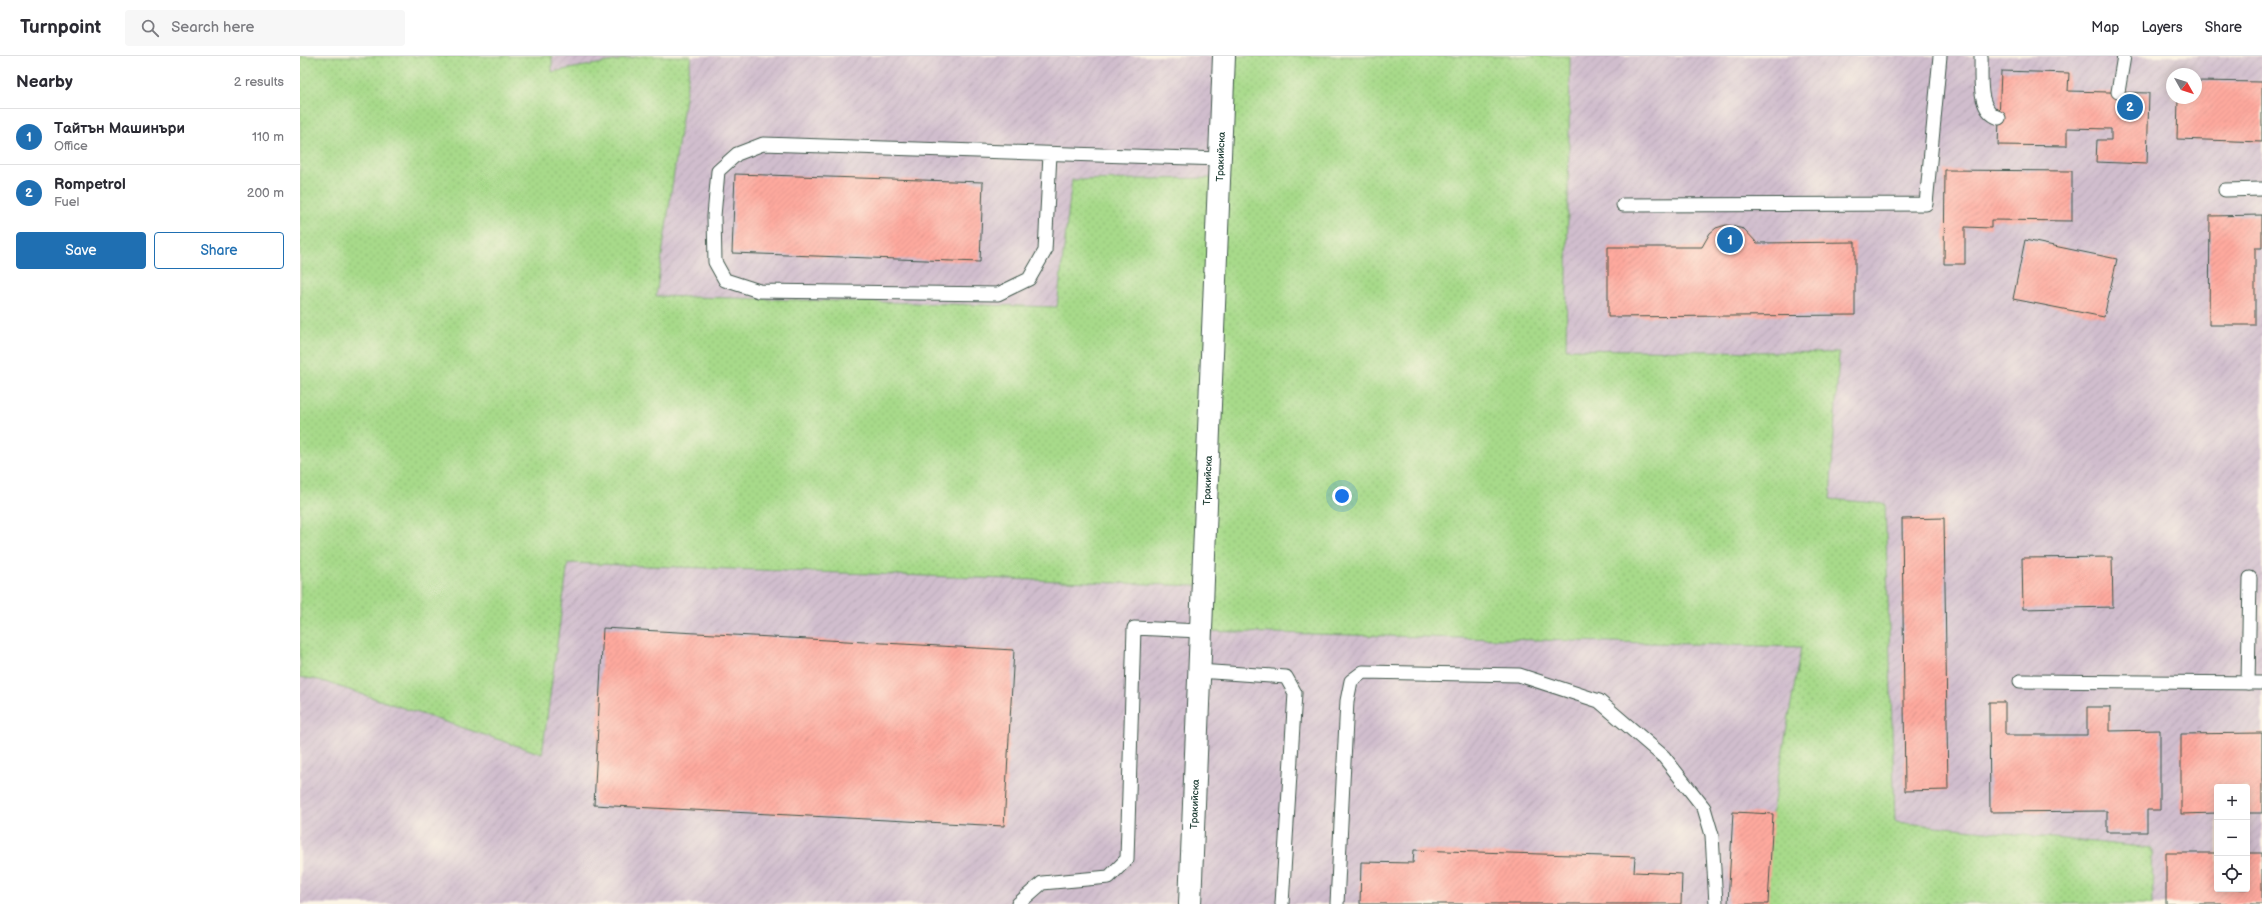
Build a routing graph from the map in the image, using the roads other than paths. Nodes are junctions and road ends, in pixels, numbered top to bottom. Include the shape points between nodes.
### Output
1 (1224, 56) edge
2 (1940, 56) edge
3 (1981, 56) edge
4 (2124, 56) edge
5 (2118, 92) dead end
6 (1999, 118) dead end
7 (1050, 154) junction
8 (1221, 159) junction
9 (2262, 189) edge
10 (2225, 190) dead end
11 (1623, 205) dead end
12 (2250, 578) dead end
13 (1200, 631) junction
14 (1198, 671) junction
15 (2020, 681) dead end
16 (2248, 683) junction
17 (2262, 683) edge
18 (1018, 904) edge
19 (1190, 904) edge
20 (1282, 904) edge
21 (1337, 904) edge
22 (1716, 904) edge

1 - 8 street, Тракийска
2 - 11 lane via 1926,204
3 - 6 lane via 1984,105 1992,115
4 - 5 lane
7 - 7 lane via 763,144 737,154 718,171 714,216 715,262 725,280 759,291 998,294 1029,279 1045,251
7 - 8 lane
8 - 13 street, Тракийска
9 - 10 lane
12 - 16 lane
13 - 14 street, Тракийска
13 - 18 lane via 1134,628 1127,858 1109,877 1042,883
14 - 19 street, Тракийска
14 - 20 lane via 1286,678 1295,693
15 - 16 lane
16 - 17 lane
21 - 22 lane via 1347,701 1351,681 1363,672 1519,675 1599,701 1664,757 1704,808 1712,835

